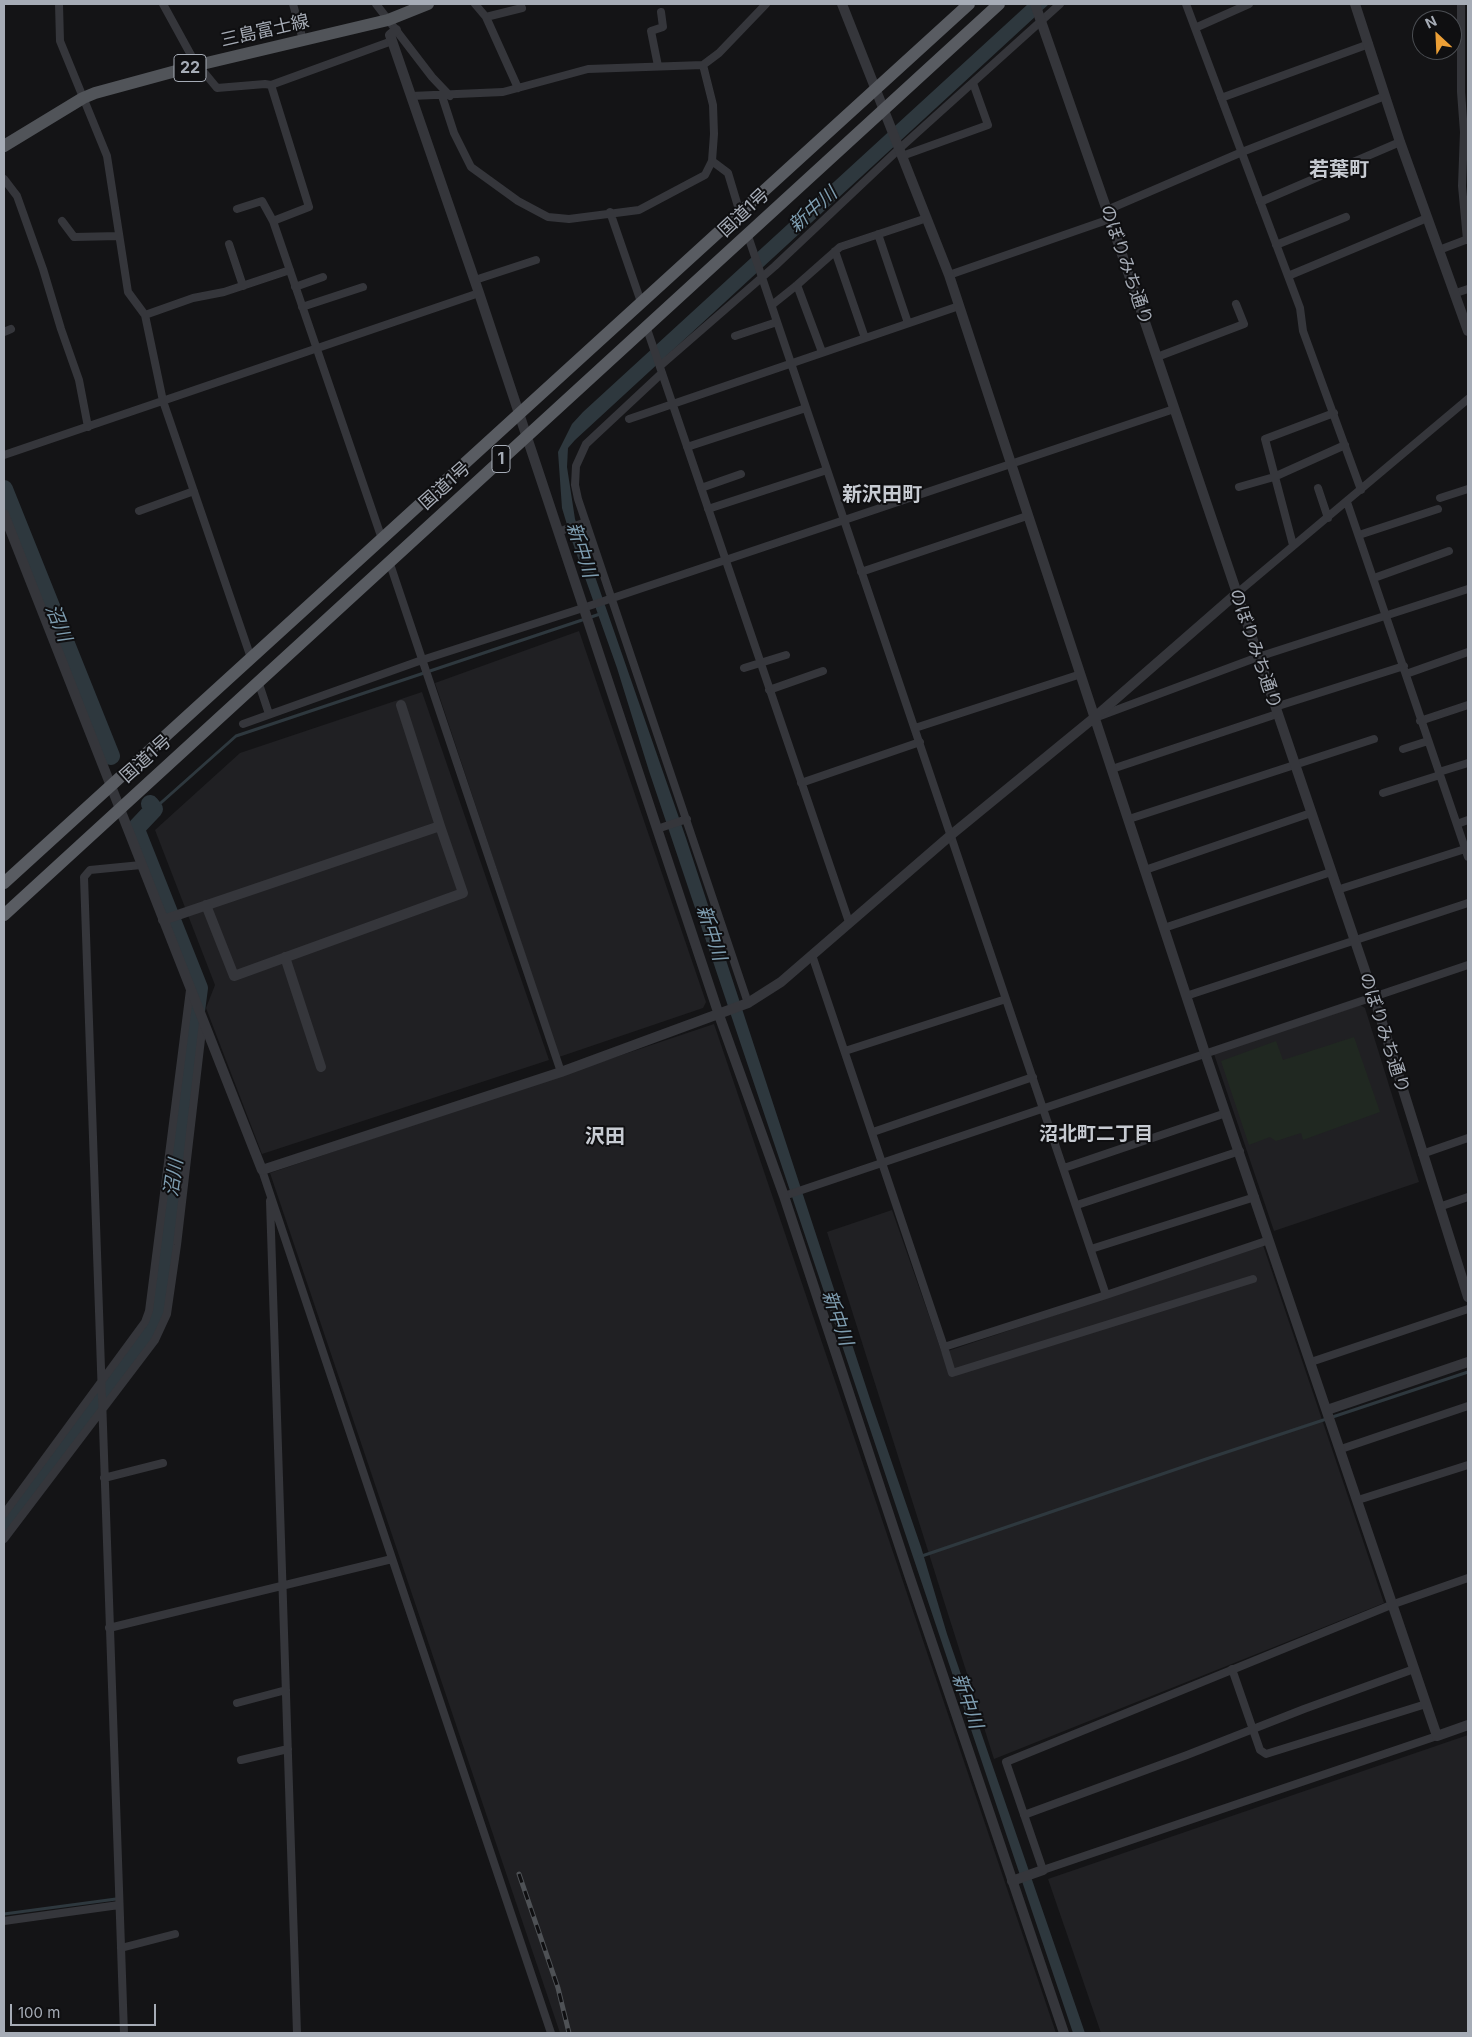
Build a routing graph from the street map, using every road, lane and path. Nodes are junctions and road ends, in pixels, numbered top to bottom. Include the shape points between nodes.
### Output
1 (59, 4) edge
2 (163, 4) edge
3 (293, 4) edge
4 (376, 4) edge
5 (428, 4) edge
6 (475, 4) edge
7 (766, 4) edge
8 (842, 4) edge
9 (969, 4) edge
10 (999, 4) edge
11 (1035, 4) edge
12 (1060, 4) edge
13 (1186, 4) edge
14 (1249, 4) edge
15 (1356, 4) edge
16 (1462, 4) edge
17 (522, 8) dead end
18 (661, 12) dead end
19 (486, 17) junction
20 (1041, 21) junction
21 (392, 25) junction
22 (1195, 28) junction
23 (303, 40) junction
24 (392, 41) junction
25 (1368, 44) junction
26 (197, 65) junction
27 (658, 66) junction
28 (703, 66) junction
29 (973, 83) junction
30 (271, 85) junction
31 (518, 88) junction
32 (876, 90) junction
33 (411, 96) junction
34 (446, 96) junction
35 (1385, 96) junction
36 (83, 98) junction
37 (1221, 98) junction
38 (885, 114) junction
39 (1400, 142) junction
40 (4, 146) edge
41 (901, 152) junction
42 (1242, 152) junction
43 (712, 161) junction
44 (1465, 177) edge
45 (4, 179) edge
46 (1260, 202) junction
47 (237, 209) dead end
48 (610, 212) junction
49 (740, 214) junction
50 (1109, 215) junction
51 (1346, 217) dead end
52 (927, 218) junction
53 (1427, 218) junction
54 (62, 221) dead end
55 (273, 221) junction
56 (747, 233) junction
57 (878, 234) junction
58 (118, 236) junction
59 (1468, 240) edge
60 (229, 244) dead end
61 (1276, 246) junction
62 (1439, 250) junction
63 (835, 251) junction
64 (536, 260) dead end
65 (290, 270) junction
66 (949, 275) junction
67 (762, 276) junction
68 (1288, 276) junction
69 (323, 277) dead end
70 (475, 280) junction
71 (797, 285) junction
72 (243, 286) junction
73 (295, 287) junction
74 (363, 287) dead end
75 (1468, 289) edge
76 (479, 293) junction
77 (1456, 293) junction
78 (641, 302) junction
79 (1236, 304) dead end
80 (772, 305) junction
81 (959, 306) junction
82 (302, 307) junction
83 (145, 315) junction
84 (777, 322) junction
85 (908, 323) junction
86 (646, 326) junction
87 (1468, 331) edge
88 (734, 336) dead end
89 (865, 338) junction
90 (315, 348) junction
91 (822, 352) junction
92 (1157, 356) junction
93 (791, 363) junction
94 (661, 369) junction
95 (1468, 399) edge
96 (163, 401) junction
97 (672, 402) junction
98 (806, 408) junction
99 (1174, 409) junction
100 (518, 412) junction
101 (1334, 413) junction
102 (630, 419) dead end
103 (88, 427) junction
104 (526, 436) junction
105 (1345, 445) junction
106 (687, 447) junction
107 (4, 455) edge
108 (1009, 463) junction
109 (827, 470) junction
110 (741, 474) dead end
111 (1274, 477) junction
112 (1239, 486) dead end
113 (701, 488) junction
114 (1318, 488) dead end
115 (1468, 489) edge
116 (1361, 490) junction
117 (194, 491) junction
118 (1440, 498) dead end
119 (1347, 502) junction
120 (708, 509) junction
121 (1438, 509) dead end
122 (139, 511) dead end
123 (4, 514) edge
124 (1027, 516) junction
125 (1328, 518) junction
126 (843, 519) junction
127 (583, 523) junction
128 (561, 531) junction
129 (1359, 535) junction
130 (382, 539) junction
131 (1294, 545) junction
132 (1449, 551) dead end
133 (724, 559) junction
134 (389, 561) junction
135 (861, 572) junction
136 (1374, 578) junction
137 (1468, 589) edge
138 (1236, 594) junction
139 (611, 597) junction
140 (586, 608) junction
141 (1387, 617) junction
142 (1468, 652) edge
143 (786, 655) dead end
144 (1258, 657) junction
145 (251, 658) junction
146 (422, 660) junction
147 (760, 664) junction
148 (744, 668) dead end
149 (1405, 670) junction
150 (823, 671) dead end
151 (1081, 674) junction
152 (258, 681) junction
153 (769, 690) junction
154 (401, 705) dead end
155 (1468, 705) edge
156 (1276, 711) junction
157 (269, 714) junction
158 (1095, 717) junction
159 (1420, 721) junction
160 (244, 724) dead end
161 (914, 728) junction
162 (1374, 739) dead end
163 (1428, 741) junction
164 (920, 742) junction
165 (1403, 750) dead end
166 (1468, 763) edge
167 (1294, 764) junction
168 (1112, 769) junction
169 (1440, 774) junction
170 (801, 783) junction
171 (110, 786) junction
172 (1382, 794) dead end
173 (119, 808) junction
174 (1311, 813) junction
175 (686, 818) junction
176 (1129, 819) junction
177 (1468, 820) edge
178 (1457, 824) junction
179 (440, 826) junction
180 (657, 829) junction
181 (951, 835) junction
182 (1465, 849) junction
183 (1468, 857) edge
184 (141, 866) junction
185 (1145, 870) junction
186 (1331, 872) junction
187 (9, 873) edge
188 (4, 882) edge
189 (1337, 890) junction
190 (1468, 903) edge
191 (206, 905) junction
192 (4, 915) edge
193 (162, 920) junction
194 (848, 922) junction
195 (1164, 928) junction
196 (1354, 942) junction
197 (812, 955) junction
198 (285, 957) junction
199 (1468, 965) edge
200 (191, 993) junction
201 (1186, 996) junction
202 (1374, 997) junction
203 (1006, 999) junction
204 (745, 1004) junction
205 (719, 1015) junction
206 (202, 1020) junction
207 (845, 1051) junction
208 (1205, 1054) junction
209 (320, 1067) dead end
210 (561, 1072) junction
211 (1032, 1077) junction
212 (1043, 1108) junction
213 (1226, 1113) junction
214 (873, 1132) junction
215 (1468, 1138) edge
216 (1240, 1151) junction
217 (1422, 1154) junction
218 (884, 1163) junction
219 (1064, 1168) junction
220 (262, 1170) junction
221 (269, 1191) junction
222 (784, 1196) junction
223 (1255, 1196) junction
224 (1468, 1197) edge
225 (1076, 1205) junction
226 (1439, 1207) junction
227 (1269, 1240) junction
228 (1091, 1249) junction
229 (1464, 1272) edge
230 (1254, 1279) dead end
231 (1106, 1295) junction
232 (1468, 1297) edge
233 (1468, 1309) edge
234 (944, 1347) junction
235 (1311, 1362) junction
236 (1468, 1362) edge
237 (101, 1384) junction
238 (1468, 1406) edge
239 (1327, 1410) junction
240 (102, 1412) junction
241 (1341, 1448) junction
242 (163, 1463) dead end
243 (1468, 1465) edge
244 (104, 1478) junction
245 (1358, 1500) junction
246 (4, 1514) edge
247 (4, 1539) edge
248 (392, 1559) junction
249 (1468, 1578) edge
250 (282, 1586) junction
251 (1391, 1605) junction
252 (109, 1628) junction
253 (1232, 1669) junction
254 (1414, 1669) junction
255 (286, 1690) junction
256 (237, 1703) dead end
257 (1426, 1704) junction
258 (1468, 1725) edge
259 (1253, 1729) junction
260 (1437, 1736) junction
261 (288, 1749) junction
262 (241, 1760) dead end
263 (1024, 1815) junction
264 (1043, 1870) junction
265 (1012, 1881) junction
266 (119, 1906) junction
267 (4, 1921) edge
268 (175, 1934) dead end
269 (121, 1948) junction
270 (124, 2033) edge
271 (297, 2033) edge
272 (550, 2033) edge
273 (1064, 2033) edge

1 - 36 street via 60,41
2 - 26 street
3 - 23 street
4 - 21 street
5 - 21 main road, 三島富士線 / 22
6 - 19 street
7 - 28 street
8 - 32 street
9 - 32 highway, 国道1号 / 1
10 - 38 highway, 国道1号 / 1
11 - 20 street, のぼりみち通り
12 - 20 street
13 - 22 street
14 - 22 street
15 - 25 street
16 - 44 street via 1461,92
17 - 19 street
18 - 27 street via 663,27 651,31
19 - 31 street
20 - 29 street
20 - 50 street, のぼりみち通り
21 - 23 main road, 三島富士線 / 22
21 - 24 street
21 - 34 street
22 - 37 street
23 - 26 main road, 三島富士線 / 22
24 - 30 street
24 - 33 street
25 - 35 street
25 - 37 street
26 - 30 street via 217,88
26 - 36 main road, 三島富士線 / 22
27 - 28 street
27 - 31 street via 588,69
28 - 43 street via 712,105
29 - 41 street
29 - 41 street via 988,125
30 - 55 street via 309,207
31 - 34 street
32 - 38 street
32 - 49 highway, 国道1号 / 1
33 - 34 street
33 - 70 street
34 - 48 street via 454,133 471,167 518,201 548,218 569,219
35 - 39 street
35 - 42 street
36 - 40 main road, 三島富士線 / 22
36 - 58 street via 107,156
37 - 42 street
38 - 41 street
38 - 56 highway, 国道1号 / 1
39 - 46 street
39 - 53 street
41 - 52 street
41 - 67 street
42 - 46 street
42 - 50 street
43 - 48 street via 705,175 639,210
43 - 49 street via 728,173
44 - 59 street
45 - 103 street via 17,196 43,269 79,380
46 - 61 street
47 - 55 street via 262,200
48 - 78 street
49 - 78 highway, 国道1号 / 1
50 - 66 street
50 - 92 street, のぼりみち通り
51 - 61 street
52 - 57 street
52 - 66 street
53 - 62 street
53 - 68 street
54 - 58 street via 74,237
55 - 65 street
56 - 67 street
56 - 86 highway, 国道1号 / 1
57 - 63 street via 840,246
57 - 85 street
58 - 83 street via 128,292
59 - 62 street
60 - 72 street
61 - 68 street
62 - 77 street
63 - 71 street
63 - 89 street
64 - 70 street
65 - 72 street
65 - 73 street
66 - 81 street
67 - 80 street
67 - 94 street
68 - 101 street via 1300,308 1303,331
69 - 73 street
70 - 76 street
71 - 80 street
71 - 91 street
72 - 83 street via 193,298
73 - 82 street
74 - 82 street
75 - 77 street
76 - 90 street
76 - 100 street
77 - 87 street
78 - 100 highway, 国道1号 / 1
79 - 92 street via 1244,324
80 - 84 street
81 - 85 street
81 - 108 street
82 - 90 street
83 - 96 street
84 - 88 street
84 - 93 street
85 - 89 street
86 - 94 street
86 - 104 highway, 国道1号 / 1
89 - 91 street
90 - 96 street
90 - 130 street
91 - 93 street
92 - 99 street, のぼりみち通り
93 - 97 street
93 - 98 street
94 - 97 street
94 - 127 street via 586,444 576,466 575,485
95 - 116 street
96 - 103 street
96 - 117 street
97 - 102 street
97 - 106 street
98 - 106 street
98 - 109 street
99 - 108 street
99 - 138 street, のぼりみち通り
100 - 104 street
100 - 130 highway, 国道1号 / 1
101 - 105 street
101 - 111 street via 1265,439
103 - 107 street
104 - 128 street
104 - 134 highway, 国道1号 / 1
105 - 111 street
105 - 116 street
106 - 113 street
108 - 124 street
108 - 126 street
109 - 120 street
109 - 126 street
110 - 113 street
111 - 112 street
111 - 131 street
113 - 120 street
114 - 125 street
115 - 118 street
116 - 119 street
117 - 122 street
117 - 145 street
119 - 125 street
119 - 129 street
120 - 133 street
121 - 129 street
123 - 171 street
124 - 135 street
124 - 151 street
125 - 131 street
126 - 133 street
126 - 135 street
127 - 128 street
127 - 139 street
128 - 140 street
129 - 136 street
130 - 145 highway, 国道1号 / 1
131 - 138 street
132 - 136 street
133 - 139 street
133 - 147 street
134 - 146 street
134 - 152 highway, 国道1号 / 1
135 - 161 street
136 - 141 street
137 - 141 street
138 - 144 street, のぼりみち通り
138 - 158 street
139 - 140 street
139 - 175 street
140 - 146 street
140 - 180 street
141 - 144 street
141 - 149 street
142 - 149 street
143 - 147 street
144 - 156 street, のぼりみち通り
144 - 158 street
145 - 171 highway, 国道1号 / 1
146 - 157 street
146 - 210 street
147 - 148 street
147 - 153 street
149 - 156 street
149 - 159 street
150 - 153 street
151 - 158 street
151 - 161 street
152 - 157 street
152 - 173 highway, 国道1号 / 1
153 - 170 street
154 - 179 street
155 - 159 street
156 - 167 street, のぼりみち通り
156 - 168 street
157 - 160 street
158 - 168 street
158 - 181 street
159 - 163 street
161 - 164 street
162 - 167 street
163 - 165 street
163 - 169 street
164 - 170 street
164 - 181 street
166 - 169 street
167 - 174 street, のぼりみち通り
167 - 176 street
168 - 176 street
169 - 172 street
169 - 178 street
170 - 194 street
171 - 173 street
171 - 187 highway, 国道1号 / 1
173 - 184 street
173 - 192 highway, 国道1号 / 1
174 - 185 street
174 - 186 street, のぼりみち通り
175 - 180 street
175 - 204 street
176 - 185 street
177 - 178 street
178 - 182 street
179 - 191 street
179 - 198 street via 463,893
180 - 205 street
181 - 194 street
181 - 203 street
182 - 183 street
182 - 189 street
184 - 193 street
184 - 237 street via 90,870 84,877
185 - 195 street
186 - 189 street, のぼりみち通り
186 - 195 street
187 - 188 highway, 国道1号 / 1
189 - 196 street, のぼりみち通り
190 - 196 street
191 - 193 street
191 - 198 street via 234,976
193 - 200 street
194 - 197 street
195 - 201 street
196 - 201 street
196 - 202 street, のぼりみち通り
197 - 204 street via 780,982
197 - 207 street
198 - 209 street
199 - 202 street
200 - 206 street
200 - 237 street via 149,1311 145,1322
201 - 208 street
202 - 208 street
202 - 217 street, のぼりみち通り
203 - 207 street
203 - 211 street
204 - 205 street
205 - 210 street
205 - 222 street
206 - 220 street
206 - 240 street via 167,1314 154,1340
207 - 214 street
208 - 212 street
208 - 213 street
210 - 220 street
211 - 212 street
211 - 214 street
212 - 218 street
212 - 219 street
213 - 216 street
213 - 219 street
214 - 218 street
215 - 217 street
216 - 223 street
216 - 225 street
217 - 226 street, のぼりみち通り
218 - 222 street
218 - 234 street
219 - 225 street
220 - 221 street
221 - 248 street
221 - 250 street
222 - 265 street
223 - 227 street
223 - 228 street
224 - 226 street
225 - 228 street
226 - 229 street, のぼりみち通り
227 - 231 street
227 - 235 street
228 - 231 street
229 - 232 street, のぼりみち通り
230 - 234 street via 952,1373
231 - 234 street
233 - 235 street
235 - 239 street
236 - 239 street
237 - 240 street
237 - 246 street
238 - 241 street
239 - 241 street
240 - 244 street
240 - 247 street
241 - 245 street
242 - 244 street
243 - 245 street
244 - 252 street
245 - 251 street
248 - 250 street
248 - 272 street
249 - 251 street
250 - 252 street
250 - 255 street
251 - 253 street
251 - 254 street
252 - 266 street
253 - 259 street
253 - 263 street via 1006,1762
254 - 257 street
254 - 259 street
255 - 256 street
255 - 261 street
257 - 259 street via 1266,1754 1260,1750
257 - 260 street
258 - 260 street
259 - 263 street
260 - 264 street
261 - 262 street
261 - 271 street
263 - 264 street
264 - 265 street
265 - 273 street
266 - 267 street
266 - 269 street
268 - 269 street
269 - 270 street

